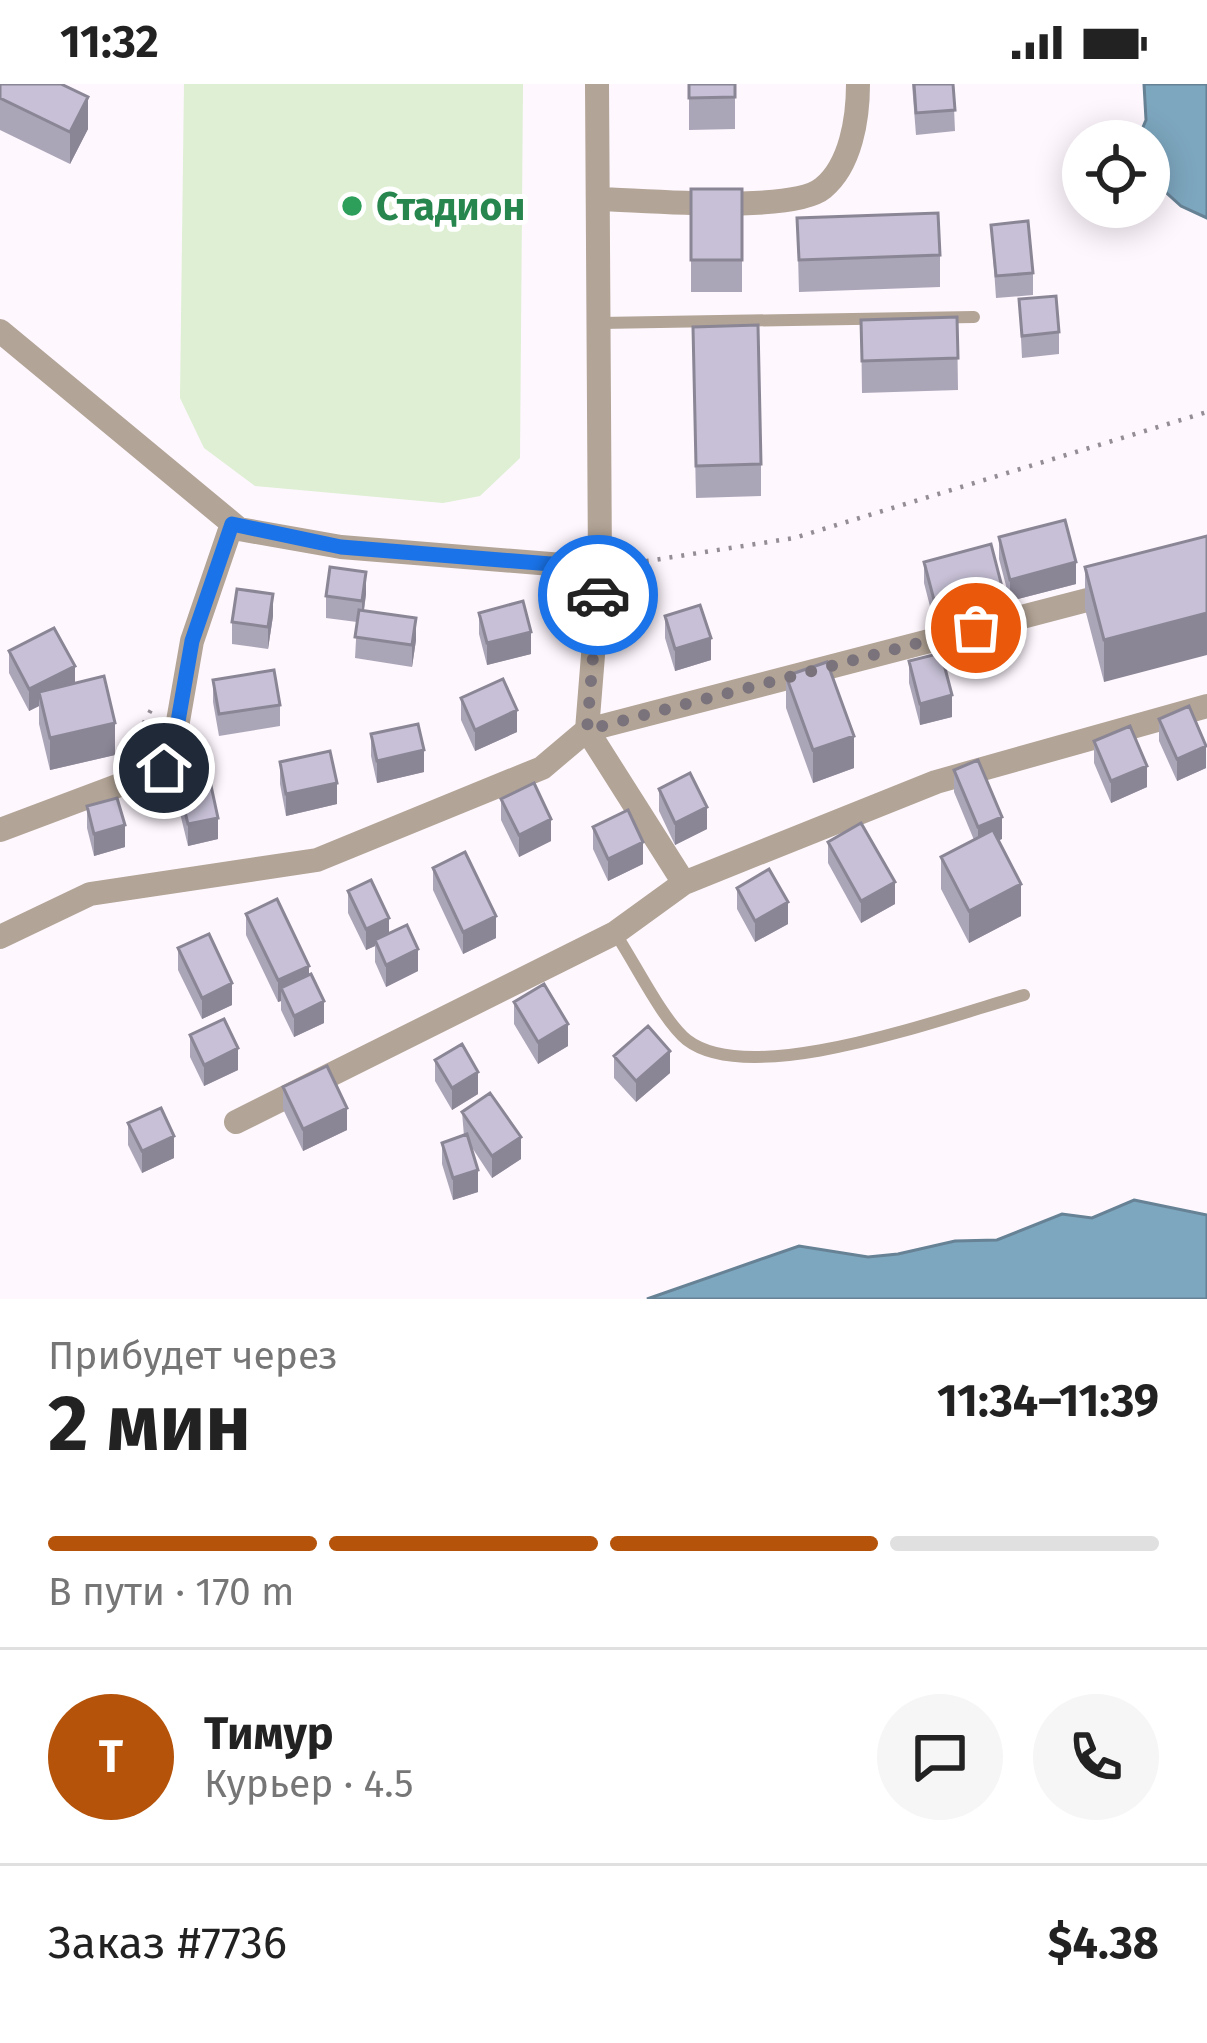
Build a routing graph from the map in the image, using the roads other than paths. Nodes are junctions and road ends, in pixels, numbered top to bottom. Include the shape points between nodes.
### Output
1 (597, 84) edge
2 (858, 84) edge
3 (599, 199) junction
4 (974, 317) dead end
5 (600, 323) junction
6 (0, 331) edge
7 (232, 524) junction
8 (600, 568) junction
9 (1134, 587) edge
10 (1207, 706) edge
11 (587, 730) junction
12 (0, 830) edge
13 (684, 883) junction
14 (615, 933) junction
15 (0, 938) edge
16 (1024, 995) dead end
17 (236, 1122) dead end

1 - 3 street
2 - 3 street via 849,151 822,190 776,203
3 - 5 street
4 - 5 lane
5 - 8 street
6 - 7 street
7 - 8 street via 341,547
7 - 12 street via 192,641 169,762 146,780
8 - 11 street
9 - 11 street
10 - 13 street via 936,782
11 - 13 street
11 - 15 street via 542,768 316,860 90,894
13 - 14 street
14 - 16 lane via 685,1038 722,1059 829,1050
14 - 17 street

